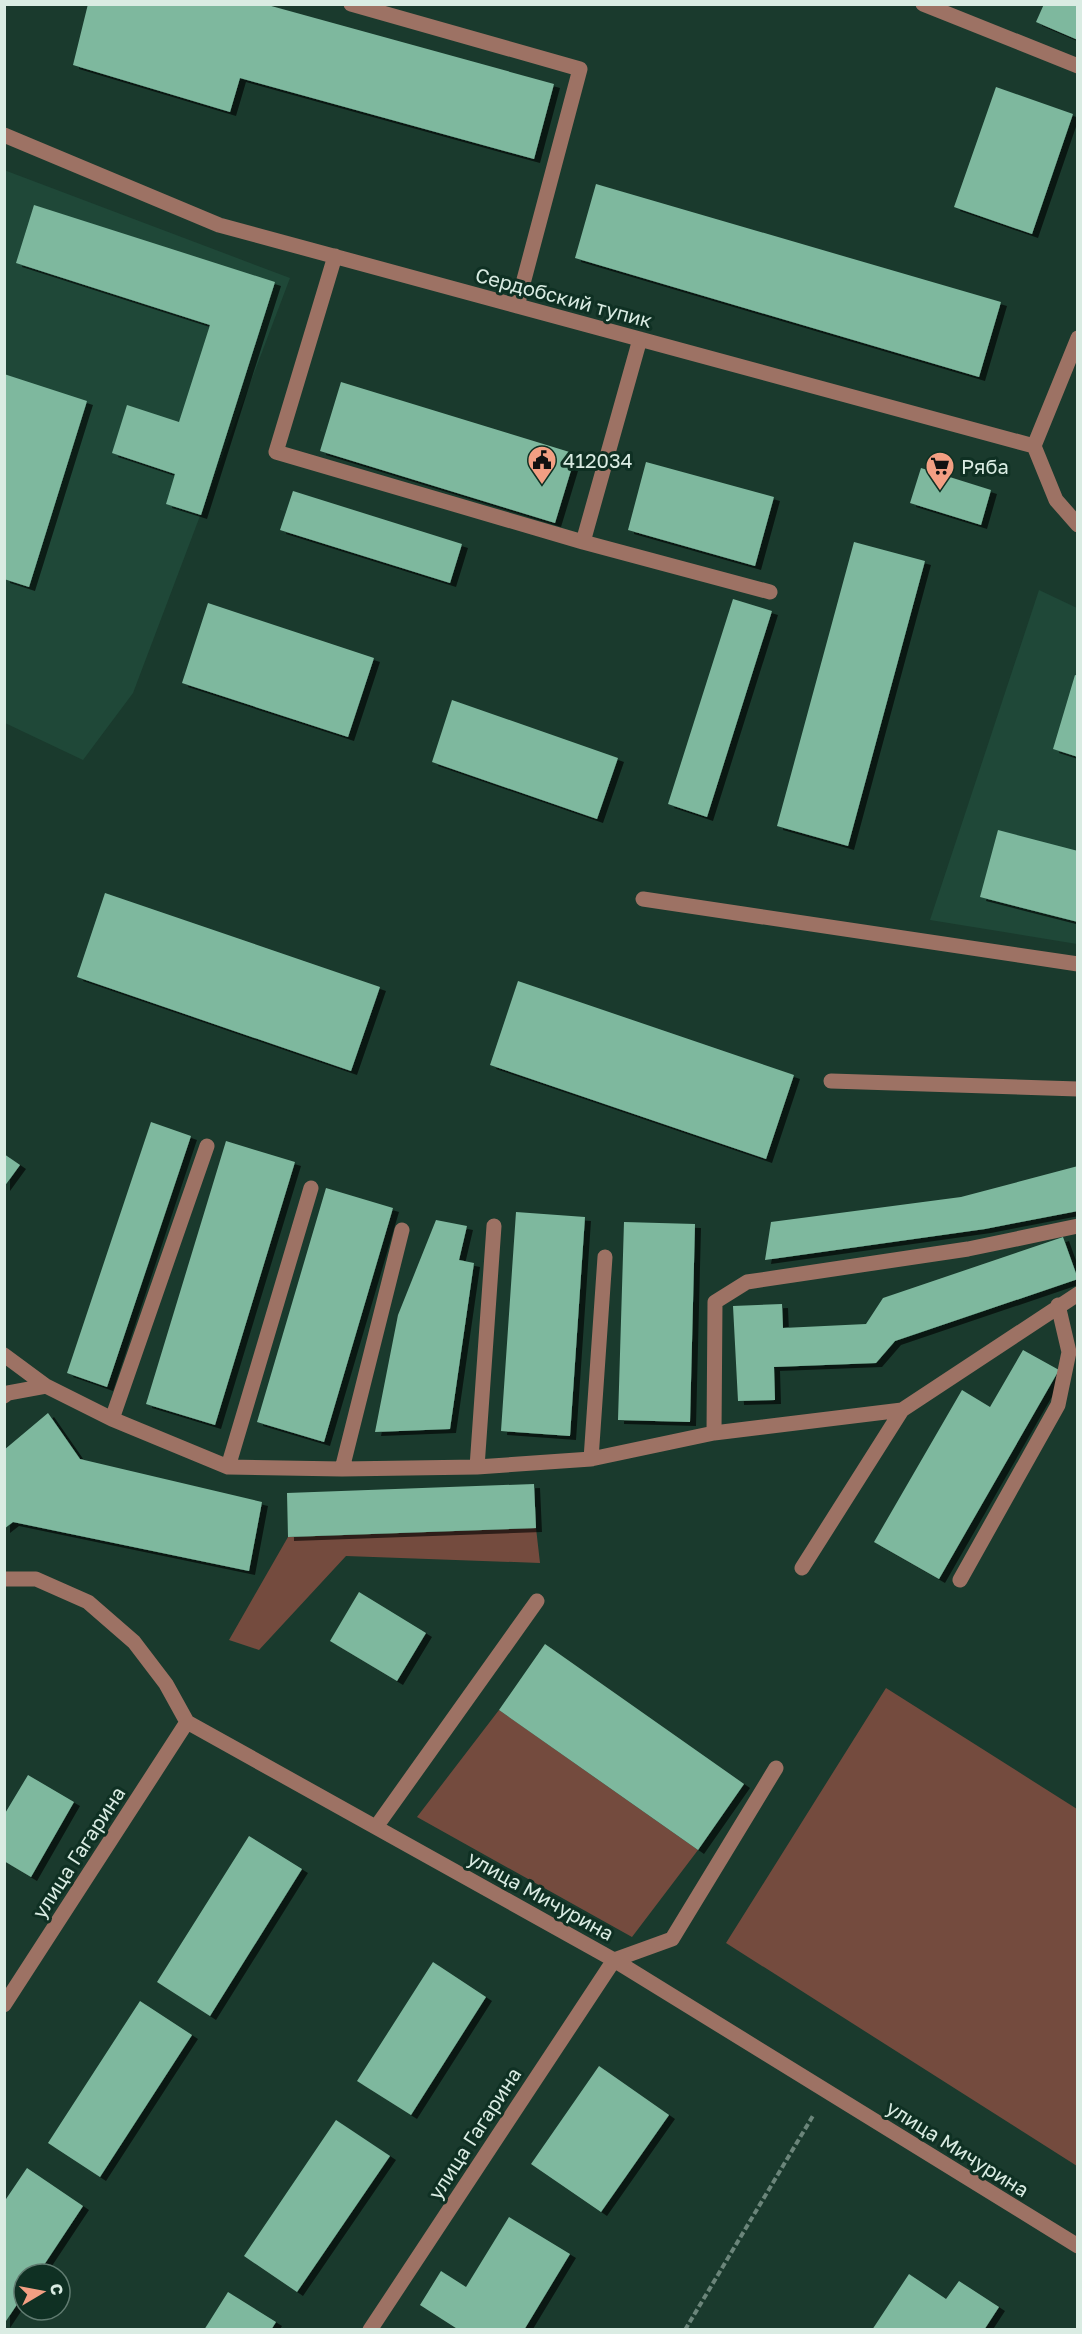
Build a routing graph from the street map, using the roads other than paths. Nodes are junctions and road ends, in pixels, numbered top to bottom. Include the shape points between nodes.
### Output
1 (351, 4) edge
2 (923, 4) edge
3 (1077, 66) edge
4 (4, 135) edge
5 (335, 256) junction
6 (517, 306) junction
7 (1077, 338) edge
8 (640, 339) junction
9 (1034, 446) junction
10 (1077, 525) edge
11 (583, 543) junction
12 (770, 592) dead end
13 (643, 899) dead end
14 (1077, 964) edge
15 (831, 1081) dead end
16 (1077, 1089) edge
17 (207, 1146) dead end
18 (311, 1188) dead end
19 (494, 1226) dead end
20 (1077, 1226) edge
21 (402, 1230) dead end
22 (605, 1257) dead end
23 (1077, 1294) edge
24 (1058, 1305) junction
25 (4, 1355) edge
26 (46, 1386) junction
27 (4, 1396) edge
28 (902, 1410) junction
29 (111, 1419) junction
30 (714, 1433) junction
31 (591, 1459) junction
32 (228, 1467) junction
33 (477, 1467) junction
34 (342, 1469) junction
35 (802, 1568) dead end
36 (4, 1579) edge
37 (960, 1580) dead end
38 (537, 1601) dead end
39 (188, 1722) junction
40 (776, 1768) dead end
41 (376, 1827) junction
42 (614, 1960) junction
43 (4, 2005) edge
44 (1077, 2246) edge
45 (370, 2330) edge

1 - 6 street via 580,69
2 - 3 street
4 - 5 street, Сердобский тупик via 219,225
5 - 6 street, Сердобский тупик
5 - 11 street via 276,452
6 - 8 street, Сердобский тупик
7 - 9 street
8 - 9 street, Сердобский тупик
8 - 11 street
9 - 10 street via 1056,500
11 - 12 street
13 - 14 street
15 - 16 street
17 - 29 street
18 - 32 street
19 - 33 street
20 - 30 street via 968,1249 747,1282 715,1302
21 - 34 street
22 - 31 street
23 - 24 street
24 - 28 street
24 - 37 street via 1069,1352 1058,1405
25 - 26 street
26 - 27 street
26 - 29 street
28 - 30 street
28 - 35 street
29 - 32 street
30 - 31 street
31 - 33 street
32 - 34 street
33 - 34 street
36 - 39 street via 36,1579 88,1602 134,1642 166,1684
38 - 41 street
39 - 41 street, улица Мичурина
39 - 43 street, улица Гагарина
40 - 42 street via 672,1939
41 - 42 street, улица Мичурина
42 - 44 street, улица Мичурина
42 - 45 street, улица Гагарина

